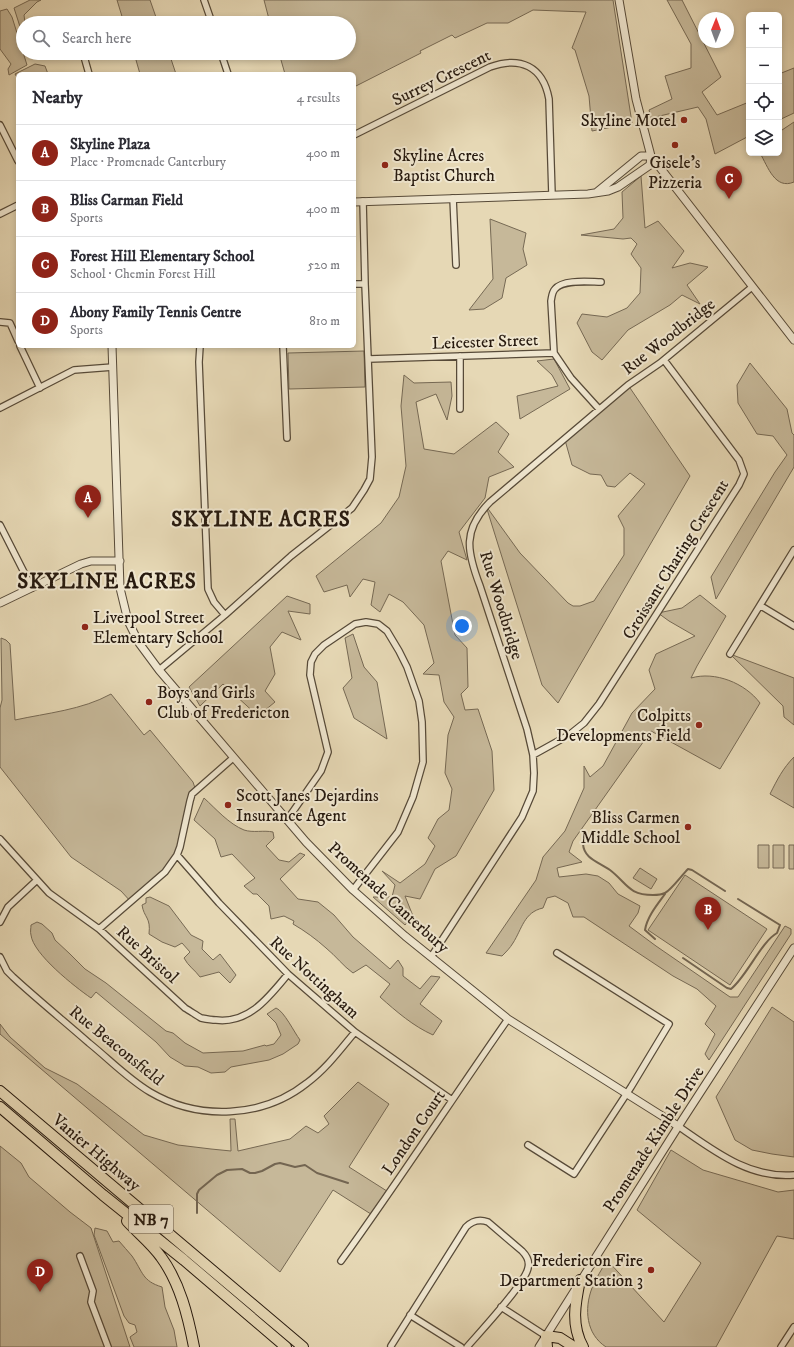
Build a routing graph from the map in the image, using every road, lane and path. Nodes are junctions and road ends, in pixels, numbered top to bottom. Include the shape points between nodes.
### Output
1 (204, 0) edge
2 (619, 0) edge
3 (210, 16) edge
4 (85, 60) edge
5 (223, 60) edge
6 (88, 72) edge
7 (227, 72) edge
8 (0, 125) edge
9 (356, 134) edge
10 (651, 156) junction
11 (16, 157) edge
12 (595, 193) junction
13 (552, 194) junction
14 (453, 198) junction
15 (363, 201) junction
16 (356, 202) edge
17 (16, 206) edge
18 (0, 214) edge
19 (456, 265) dead end
20 (601, 282) dead end
21 (356, 284) edge
22 (365, 284) junction
23 (752, 287) junction
24 (0, 322) edge
25 (16, 336) edge
26 (794, 340) edge
27 (21, 348) edge
28 (112, 348) edge
29 (200, 348) edge
30 (283, 348) edge
31 (554, 353) junction
32 (460, 356) junction
33 (369, 359) junction
34 (664, 360) junction
35 (113, 367) junction
36 (40, 388) junction
37 (0, 408) edge
38 (460, 408) dead end
39 (599, 409) junction
40 (287, 438) dead end
41 (0, 524) edge
42 (794, 550) edge
43 (120, 561) junction
44 (32, 588) junction
45 (0, 603) edge
46 (760, 606) junction
47 (225, 615) junction
48 (794, 626) edge
49 (730, 654) dead end
50 (159, 670) junction
51 (533, 755) junction
52 (233, 758) junction
53 (287, 820) junction
54 (0, 839) edge
55 (177, 855) junction
56 (37, 880) junction
57 (353, 890) junction
58 (0, 922) edge
59 (99, 929) junction
60 (794, 948) edge
61 (557, 953) dead end
62 (0, 957) edge
63 (431, 957) junction
64 (288, 974) junction
65 (508, 1019) junction
66 (355, 1032) junction
67 (0, 1091) edge
68 (627, 1092) junction
69 (452, 1100) junction
70 (0, 1107) edge
71 (678, 1126) junction
72 (528, 1145) dead end
73 (794, 1175) edge
74 (103, 1195) junction
75 (80, 1256) dead end
76 (341, 1261) dead end
77 (580, 1280) junction
78 (501, 1307) junction
79 (410, 1315) junction
80 (794, 1327) edge
81 (546, 1336) junction
82 (391, 1346) dead end
83 (108, 1347) edge
84 (194, 1347) edge
85 (286, 1347) edge
86 (303, 1347) edge
87 (461, 1347) edge
88 (467, 1347) edge
89 (539, 1347) edge
90 (547, 1347) edge
91 (574, 1347) edge
92 (584, 1347) edge
93 (781, 1347) edge

1 - 3 street
2 - 10 street via 636,99
4 - 6 street
5 - 7 street
8 - 11 street
9 - 13 street, Surrey Crescent via 490,67 500,63 521,64 538,74 548,91
10 - 12 street via 641,156
10 - 12 street via 650,165 627,181 608,191
10 - 23 street
12 - 13 street
13 - 14 street
14 - 15 street
14 - 19 street
15 - 16 street
15 - 22 street
17 - 18 street
20 - 31 street via 566,282 555,288 551,301
21 - 22 street
22 - 33 street
23 - 26 street
23 - 34 street, Rue Woodbridge
24 - 25 street via 10,323
27 - 36 street
28 - 35 street, Promenade Canterbury
29 - 47 street via 208,589 214,602
30 - 40 street
31 - 32 street, Leicester Street
31 - 39 street, Leicester Street via 571,378
32 - 33 street, Leicester Street
32 - 38 street
33 - 47 street via 372,457 370,479 364,490 352,508 291,556
34 - 39 street, Rue Woodbridge
34 - 51 street, Croissant Charing Crescent via 739,460 744,474 599,704 584,723 569,735
35 - 36 street via 74,370
35 - 43 street, Promenade Canterbury
36 - 37 street
39 - 51 street, Rue Woodbridge via 490,502 479,513 472,526 469,551 471,564 527,729
41 - 44 street
42 - 46 street
43 - 44 street via 91,561 81,564
43 - 50 street, Promenade Canterbury via 120,588 128,621 138,643
44 - 45 street
46 - 48 street
46 - 49 street
47 - 50 street
50 - 52 street, Promenade Canterbury
51 - 63 street, Rue Woodbridge via 533,791 522,817
52 - 53 street, Promenade Canterbury
52 - 55 street via 192,794
53 - 57 street, Promenade Canterbury
53 - 57 street via 321,771 328,752 310,675 311,662 324,645 355,624 378,624 387,631 408,667 419,701 423,762 413,797 398,832
54 - 56 street, Rue Bristol
55 - 59 street via 165,872
55 - 64 street, Rue Nottingham via 219,903
56 - 58 street via 8,907
56 - 59 street, Rue Bristol via 49,893
57 - 63 street, Promenade Canterbury
59 - 64 street, Rue Bristol via 185,1008 202,1018 222,1021 245,1016 263,1003
60 - 71 street, Promenade Kimble Drive
61 - 68 street via 669,1024
62 - 66 street, Rue Beaconsfield via 13,977 142,1087 168,1102 195,1109 232,1112 282,1099 319,1074
63 - 65 street, Promenade Canterbury
64 - 66 street, Rue Nottingham
65 - 68 street, Promenade Canterbury
65 - 69 street, London Court
66 - 69 street, Rue Nottingham
67 - 86 highway, Vanier Highway / NB 7
68 - 71 street, Promenade Canterbury
68 - 72 street via 574,1174
69 - 76 street, London Court via 378,1211
70 - 74 highway, Vanier Highway / NB 7
71 - 73 street via 736,1164 761,1172
71 - 77 street, Promenade Kimble Drive
74 - 84 highway via 161,1257 175,1282 186,1311
74 - 85 highway, Vanier Highway / NB 7
75 - 83 street via 93,1291 91,1302
77 - 81 street, Promenade Kimble Drive
77 - 92 highway via 574,1316 576,1330
78 - 79 street via 526,1275 529,1262 527,1256 494,1227 479,1220 466,1226
78 - 81 street
78 - 88 street
79 - 82 street
79 - 87 street
80 - 93 street
81 - 89 street, Promenade Kimble Drive
81 - 90 highway
81 - 91 highway via 560,1338

